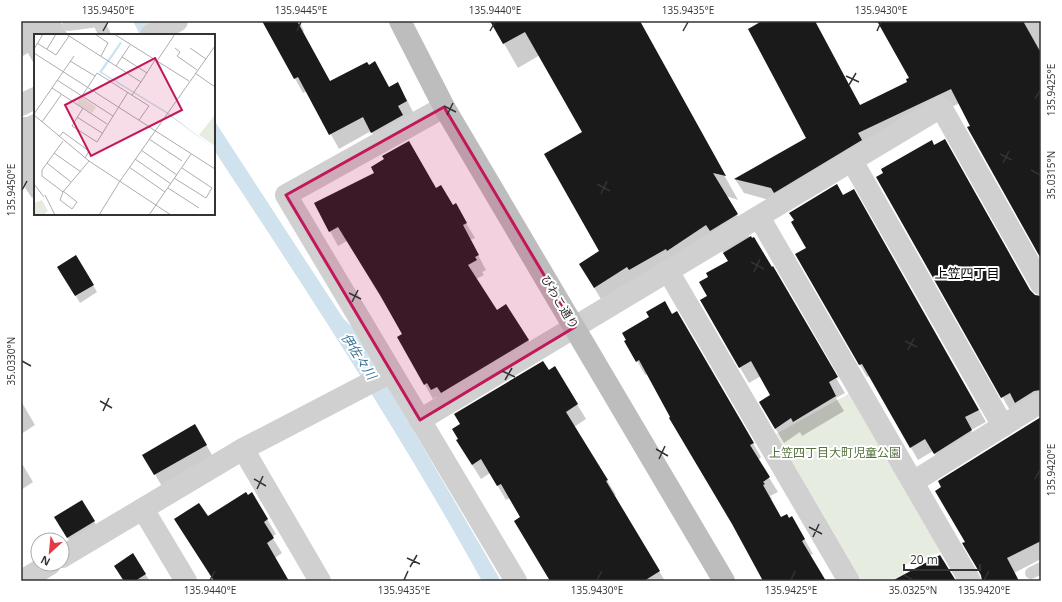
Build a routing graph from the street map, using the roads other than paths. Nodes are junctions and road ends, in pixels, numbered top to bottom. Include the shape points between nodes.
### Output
1 (98, 21) edge
2 (400, 21) edge
3 (68, 25) dead end
4 (104, 34) edge
5 (34, 98) edge
6 (21, 105) edge
7 (444, 107) junction
8 (852, 160) junction
9 (759, 216) junction
10 (668, 271) junction
11 (1041, 284) edge
12 (575, 327) junction
13 (388, 373) junction
14 (1041, 402) edge
15 (420, 420) junction
16 (1003, 426) junction
17 (243, 449) junction
18 (913, 482) junction
19 (143, 509) junction
20 (70, 552) edge
21 (37, 572) edge
22 (22, 581) edge
23 (186, 581) edge
24 (320, 581) edge
25 (516, 581) edge
26 (724, 581) edge
27 (848, 581) edge
28 (970, 581) edge

1 - 3 lane
1 - 4 lane
2 - 7 street, びわこ通り
5 - 6 street
7 - 12 street, びわこ通り
7 - 13 street via 286,195
8 - 9 street
8 - 11 street via 941,107
8 - 16 street
9 - 10 street
9 - 18 street
10 - 12 street
10 - 27 street
12 - 15 street
12 - 26 street, びわこ通り
13 - 15 street
13 - 17 street
14 - 16 street
15 - 25 street
16 - 18 street
17 - 19 street
17 - 24 street
18 - 28 street
19 - 20 street
19 - 23 street
21 - 22 street

